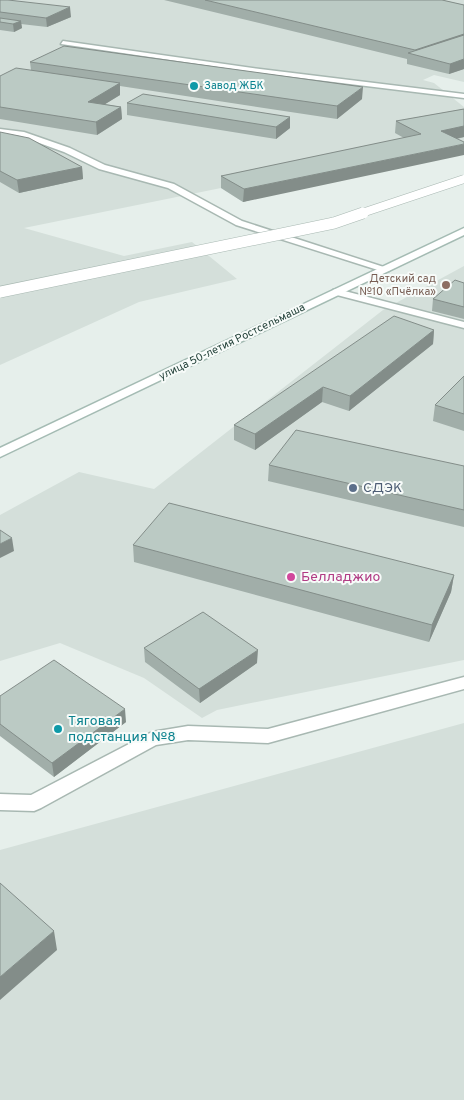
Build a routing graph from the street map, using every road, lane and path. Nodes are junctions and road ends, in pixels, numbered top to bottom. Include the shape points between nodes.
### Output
1 (63, 43) dead end
2 (464, 96) edge
3 (0, 131) edge
4 (464, 178) edge
5 (464, 231) edge
6 (385, 269) junction
7 (0, 292) edge
8 (337, 292) junction
9 (464, 325) edge
10 (0, 453) edge
11 (464, 684) edge
12 (0, 802) edge

1 - 2 main road
3 - 6 main road via 21,134 67,150 102,167 170,186 238,223
4 - 7 main road, bridge via 334,223
5 - 6 main road, улица 50-летия Ростсельмаша
6 - 8 main road, улица 50-летия Ростсельмаша
8 - 9 main road
8 - 10 main road, улица 50-летия Ростсельмаша
11 - 12 main road via 268,736 188,732 152,739 34,803

